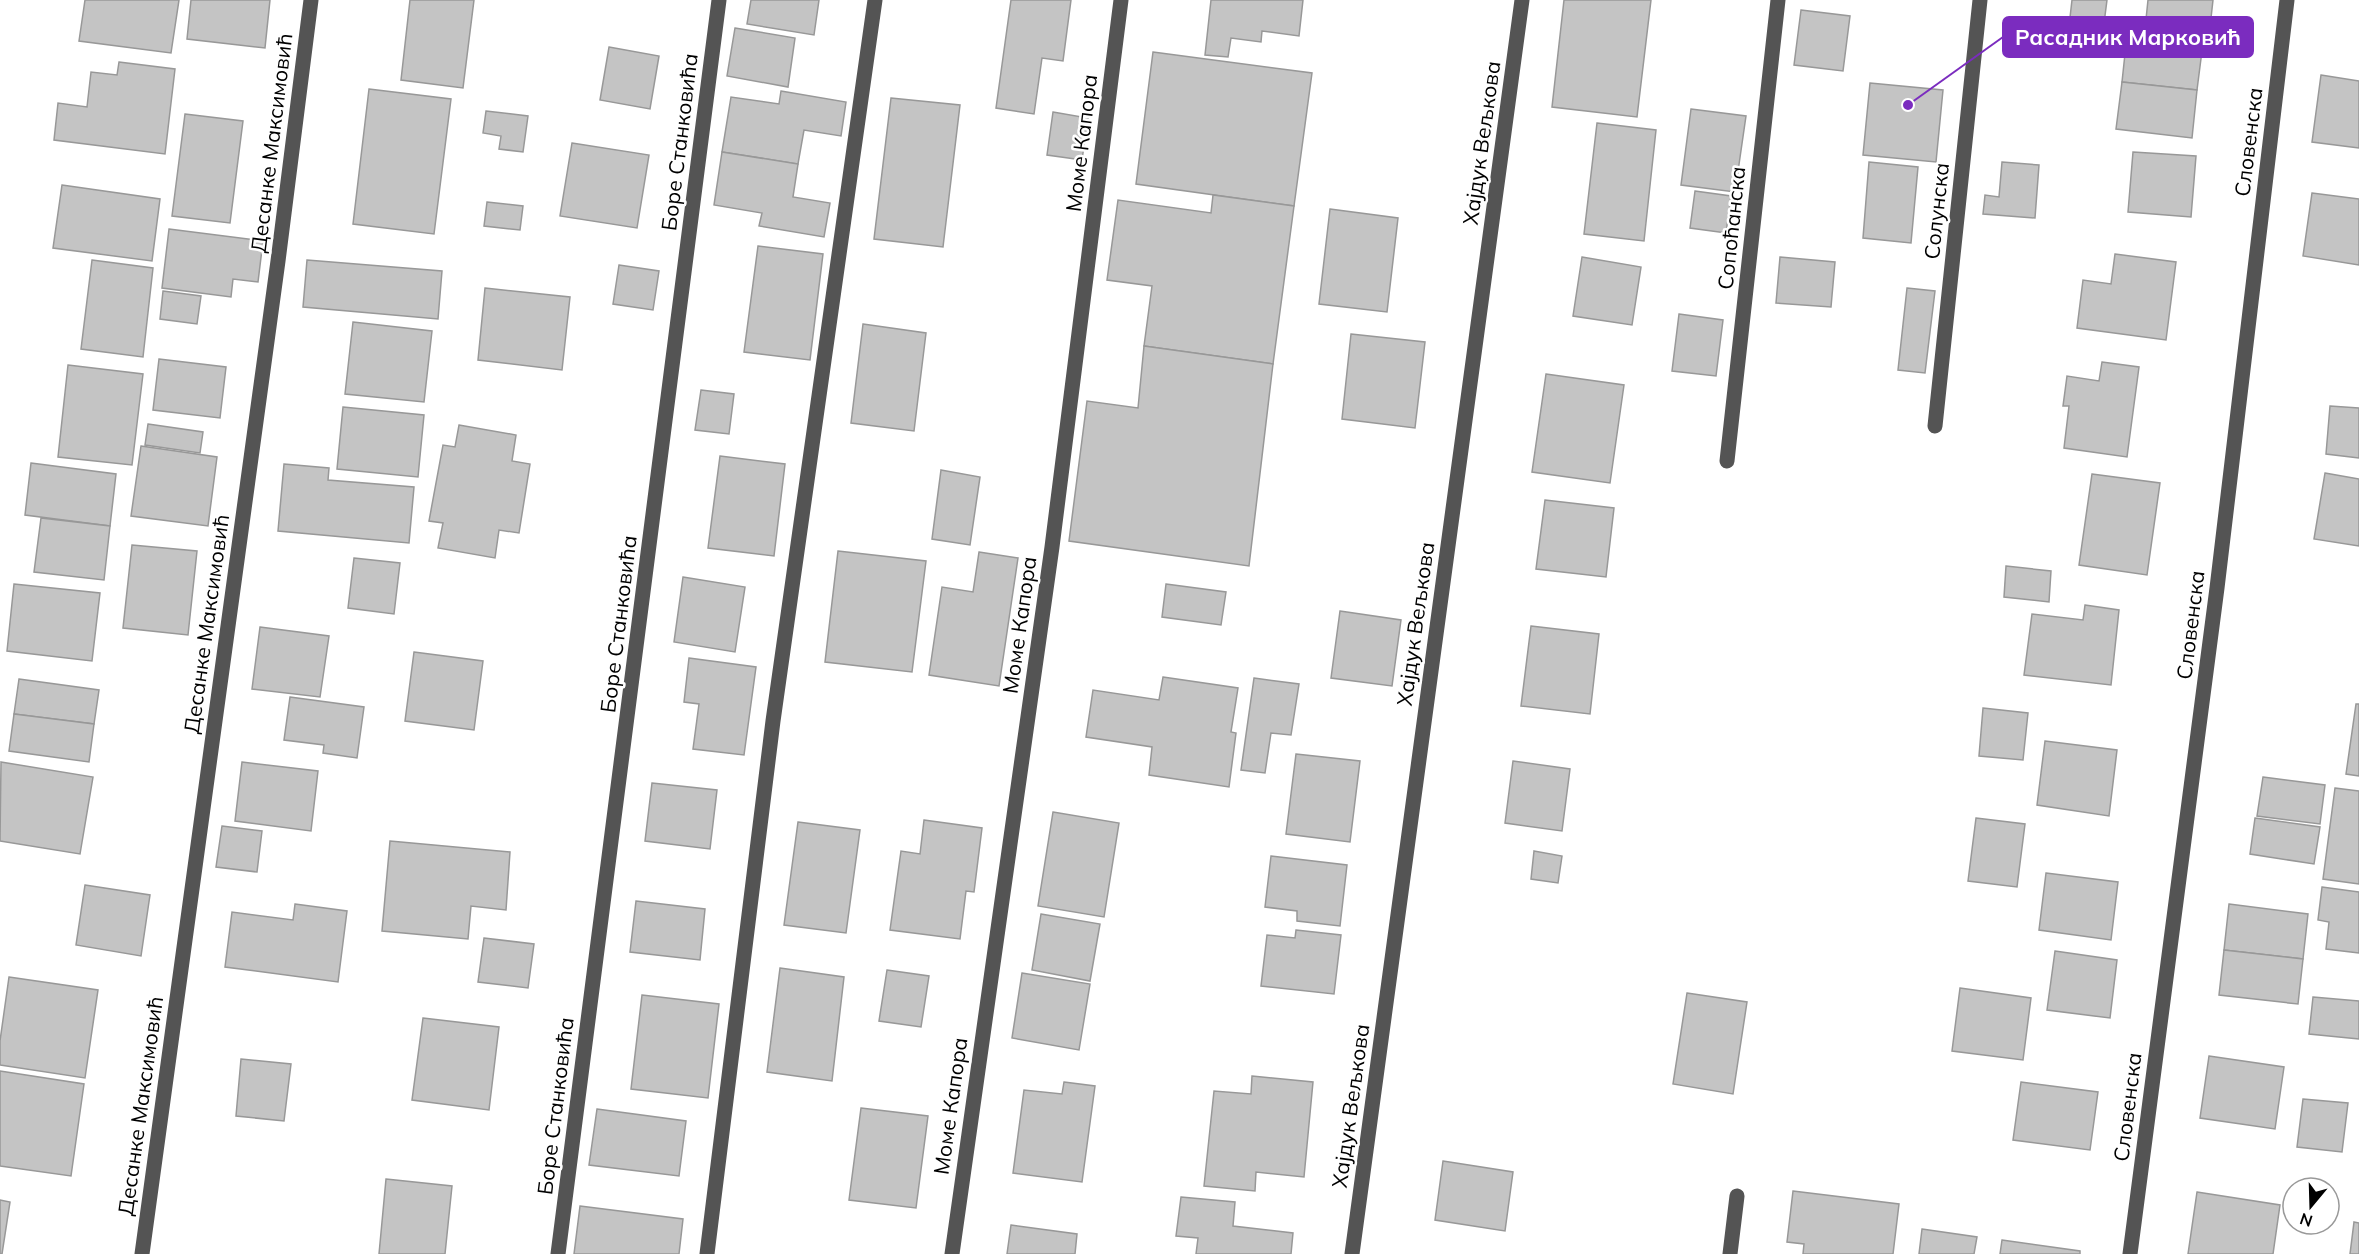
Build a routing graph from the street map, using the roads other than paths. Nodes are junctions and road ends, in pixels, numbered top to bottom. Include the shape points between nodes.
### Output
1 (311, 0) edge
2 (719, 0) edge
3 (875, 0) edge
4 (1121, 0) edge
5 (1522, 0) edge
6 (1778, 0) edge
7 (1980, 0) edge
8 (2287, 0) edge
9 (1935, 426) dead end
10 (1727, 461) dead end
11 (1737, 1196) dead end
12 (142, 1254) edge
13 (558, 1254) edge
14 (707, 1254) edge
15 (952, 1254) edge
16 (1352, 1254) edge
17 (1730, 1254) edge
18 (2130, 1254) edge

1 - 12 street, Десанке Максимовић
2 - 13 street, Боре Станковића
3 - 14 street via 774,709
4 - 15 street, Моме Капора via 1052,547
5 - 16 street, Хајдук Вељкова
6 - 10 street, Сопоћанска
7 - 9 street, Солунска
8 - 18 street, Словенска via 2217,588
11 - 17 street

